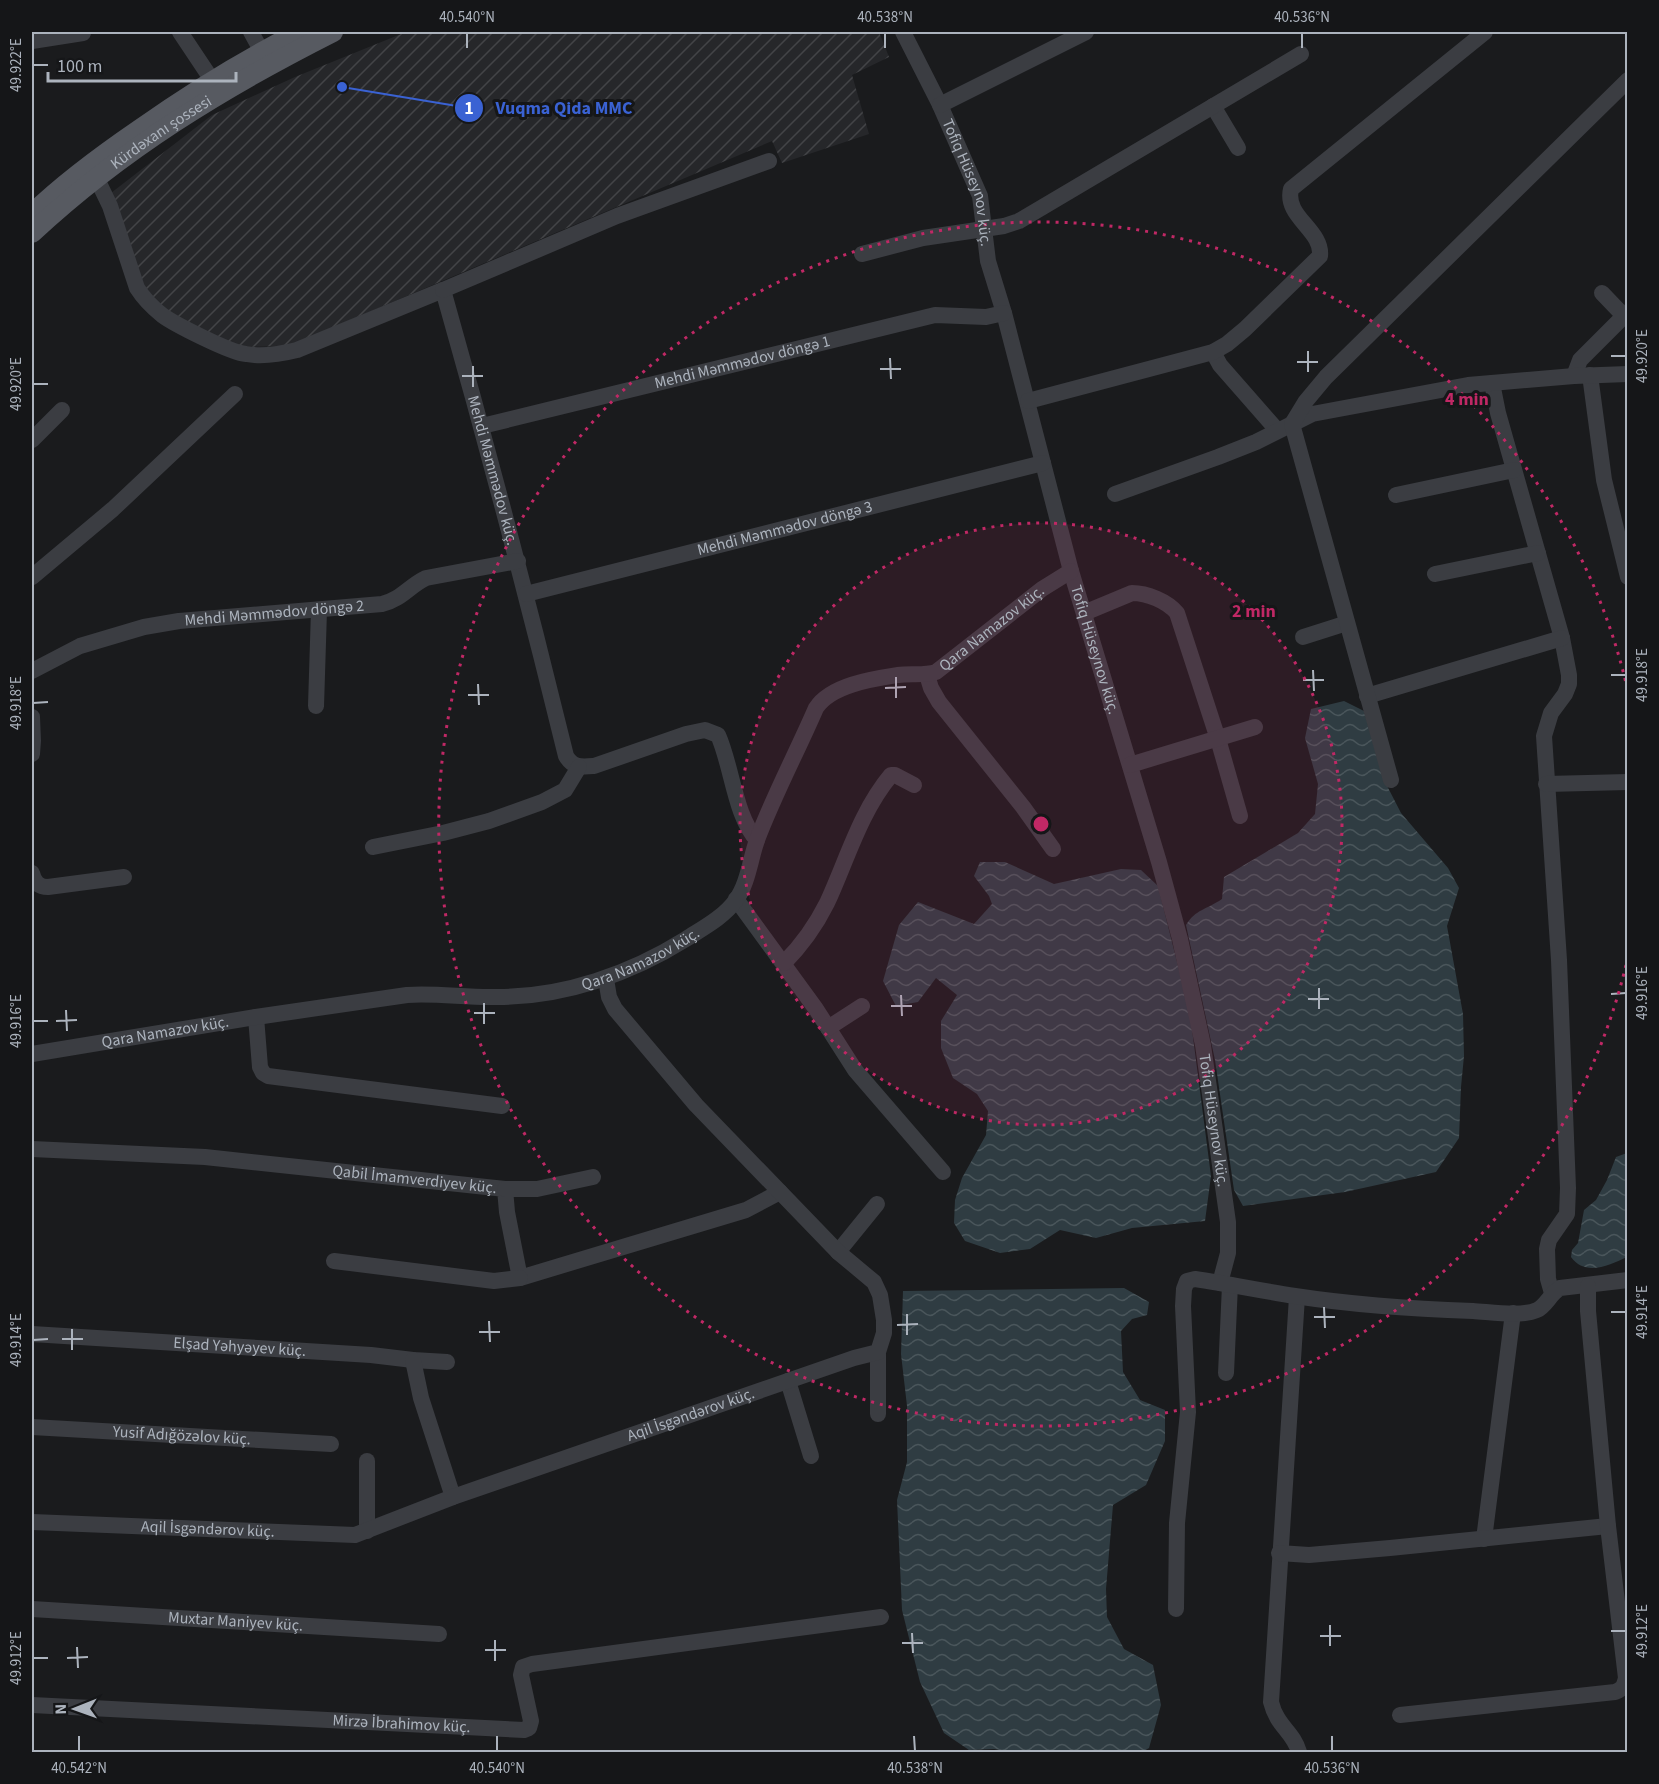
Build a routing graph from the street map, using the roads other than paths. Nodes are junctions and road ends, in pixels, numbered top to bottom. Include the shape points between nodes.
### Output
1 (180, 32) edge
2 (250, 32) edge
3 (300, 32) edge
4 (333, 32) edge
5 (903, 32) edge
6 (1086, 32) edge
7 (1485, 32) edge
8 (82, 33) dead end
9 (32, 41) edge
10 (262, 52) junction
11 (1301, 54) dead end
12 (212, 80) junction
13 (1628, 80) edge
14 (940, 105) junction
15 (1213, 106) junction
16 (1238, 148) dead end
17 (769, 161) dead end
18 (96, 177) junction
19 (32, 214) edge
20 (984, 228) junction
21 (32, 232) edge
22 (862, 254) dead end
23 (443, 290) junction
24 (1602, 292) dead end
25 (1004, 313) junction
26 (1626, 314) edge
27 (1213, 352) junction
28 (1628, 374) edge
29 (1582, 376) junction
30 (1492, 383) junction
31 (235, 394) dead end
32 (1028, 401) junction
33 (62, 410) dead end
34 (482, 426) junction
35 (1284, 427) junction
36 (32, 440) edge
37 (1043, 463) junction
38 (1514, 470) junction
39 (1115, 494) dead end
40 (1396, 495) dead end
41 (1538, 553) junction
42 (518, 561) junction
43 (1071, 571) junction
44 (1435, 574) dead end
45 (32, 577) edge
46 (1628, 577) edge
47 (526, 594) junction
48 (319, 610) junction
49 (1084, 613) junction
50 (1347, 623) junction
51 (1303, 637) dead end
52 (1562, 638) junction
53 (32, 671) edge
54 (927, 675) junction
55 (1367, 696) junction
56 (316, 706) dead end
57 (32, 717) edge
58 (1255, 727) dead end
59 (1218, 739) junction
60 (32, 754) edge
61 (1130, 765) junction
62 (579, 767) junction
63 (1391, 780) dead end
64 (1628, 782) edge
65 (1546, 784) junction
66 (914, 785) dead end
67 (1240, 816) dead end
68 (758, 840) junction
69 (373, 847) dead end
70 (1053, 849) dead end
71 (32, 873) edge
72 (124, 876) dead end
73 (736, 899) junction
74 (784, 963) junction
75 (606, 979) junction
76 (862, 1006) dead end
77 (256, 1017) junction
78 (828, 1028) junction
79 (32, 1054) edge
80 (502, 1106) dead end
81 (32, 1149) edge
82 (943, 1172) dead end
83 (593, 1177) dead end
84 (505, 1189) junction
85 (780, 1192) junction
86 (877, 1204) dead end
87 (838, 1252) junction
88 (334, 1261) dead end
89 (520, 1278) junction
90 (1628, 1280) edge
91 (1225, 1284) junction
92 (1588, 1286) junction
93 (1552, 1293) junction
94 (1297, 1297) junction
95 (1513, 1313) junction
96 (32, 1334) edge
97 (878, 1352) junction
98 (413, 1360) junction
99 (447, 1362) dead end
100 (1226, 1373) dead end
101 (788, 1381) junction
102 (878, 1414) dead end
103 (32, 1427) edge
104 (331, 1444) dead end
105 (811, 1456) dead end
106 (367, 1461) dead end
107 (453, 1497) junction
108 (32, 1522) edge
109 (1608, 1526) junction
110 (367, 1531) junction
111 (1484, 1539) junction
112 (1279, 1553) junction
113 (32, 1609) edge
114 (1176, 1609) dead end
115 (881, 1617) dead end
116 (439, 1634) dead end
117 (32, 1705) edge
118 (1400, 1715) dead end
119 (1299, 1752) edge

1 - 12 street
2 - 10 street
3 - 10 main road, Kürdəxanı şossesi
4 - 18 main road, Kürdəxanı şossesi via 218,93
5 - 14 street, Tofiq Hüseynov küç.
6 - 14 street
7 - 27 street via 1291,189 1291,206 1318,244 1320,256 1245,330
8 - 9 street
10 - 12 main road, Kürdəxanı şossesi
11 - 15 street
12 - 19 main road, Kürdəxanı şossesi via 88,166
13 - 35 street via 1326,377
14 - 20 street, Tofiq Hüseynov küç. via 980,196
15 - 16 street
15 - 20 street via 1019,221
17 - 23 street via 617,216
18 - 21 main road, Kürdəxanı şossesi
18 - 23 street via 137,288 145,299 165,317 246,355 297,350
20 - 22 street
20 - 25 street, Tofiq Hüseynov küç. via 987,254
23 - 34 street, Mehdi Məmmədov küç.
24 - 26 street
25 - 32 street, Tofiq Hüseynov küç.
25 - 34 street, Mehdi Məmmədov döngə 1 via 986,317 935,315
26 - 29 street via 1580,360
27 - 32 street
27 - 35 street via 1220,365
28 - 29 street
29 - 30 street
29 - 46 street
30 - 35 street via 1312,414
30 - 38 street
31 - 45 street
32 - 37 street, Tofiq Hüseynov küç.
33 - 36 street
34 - 42 street, Mehdi Məmmədov küç.
35 - 39 street via 1256,442
35 - 50 street
37 - 43 street, Tofiq Hüseynov küç.
37 - 47 street, Mehdi Məmmədov döngə 3
38 - 40 street
38 - 41 street
41 - 44 street
41 - 52 street
42 - 47 street, Mehdi Məmmədov küç.
42 - 48 street, Mehdi Məmmədov döngə 2 via 426,578 395,601
43 - 49 street, Tofiq Hüseynov küç.
43 - 54 street, Qara Namazov küç. via 1042,589 946,666
47 - 62 street, Mehdi Məmmədov küç. via 566,756
48 - 53 street, Mehdi Məmmədov döngə 2 via 144,627 80,646
48 - 56 street
49 - 59 street via 1131,593 1172,607
49 - 61 street, Tofiq Hüseynov küç.
50 - 51 street
50 - 55 street
52 - 55 street
52 - 65 street via 1569,684 1546,725
54 - 68 street, Qara Namazov küç. via 898,675 848,686 822,700
54 - 70 street via 939,702
55 - 63 street
57 - 60 street
58 - 59 street
59 - 61 street
59 - 67 street
61 - 91 street, Tofiq Hüseynov küç. via 1180,939 1203,1046 1228,1222
62 - 68 street via 594,766 686,734 705,730 718,735 744,819
62 - 69 street via 565,790 542,802 477,824
64 - 65 street
65 - 93 street via 1559,960 1568,1188 1567,1214 1546,1250
66 - 74 street via 891,775 880,788 826,904
68 - 73 street, Qara Namazov küç.
71 - 72 street via 41,887
73 - 74 street
73 - 75 street, Qara Namazov küç. via 728,910 675,946
74 - 78 street
75 - 77 street, Qara Namazov küç. via 542,994 431,994
75 - 85 street via 609,997 629,1027 696,1106
76 - 78 street
77 - 79 street, Qara Namazov küç.
77 - 80 street via 260,1067 268,1076
78 - 82 street via 855,1070
81 - 84 street, Qabil İmamverdiyev küç. via 205,1157
83 - 84 street via 537,1189
84 - 89 street, Qabil İmamverdiyev küç.
85 - 87 street
85 - 89 street via 746,1210
86 - 87 street
87 - 97 street via 878,1289 884,1333
88 - 89 street via 494,1281
90 - 92 street
91 - 94 street
91 - 100 street, Tofiq Hüseynov küç.
91 - 114 street via 1196,1279 1187,1281 1184,1289 1188,1412 1177,1523
92 - 93 street via 1560,1288
92 - 109 street via 1587,1311
93 - 95 street via 1538,1310
94 - 95 street via 1429,1310
94 - 112 street
95 - 111 street
96 - 98 street, Elşad Yəhyəyev küç.
97 - 101 street, Aqil İsgəndərov küç.
97 - 102 street
98 - 99 street, Elşad Yəhyəyev küç.
98 - 107 street
101 - 105 street
101 - 107 street, Aqil İsgəndərov küç.
103 - 104 street, Yusif Adığözəlov küç.
106 - 110 street
107 - 110 street, Aqil İsgəndərov küç.
108 - 110 street, Aqil İsgəndərov küç. via 346,1536
109 - 111 street
109 - 118 street via 1626,1678 1621,1690
111 - 112 street via 1321,1554
112 - 119 street via 1271,1702
113 - 116 street, Muxtar Maniyev küç.
115 - 117 street, Mirzə İbrahimov küç. via 531,1664 523,1667 521,1675 531,1721 524,1730

